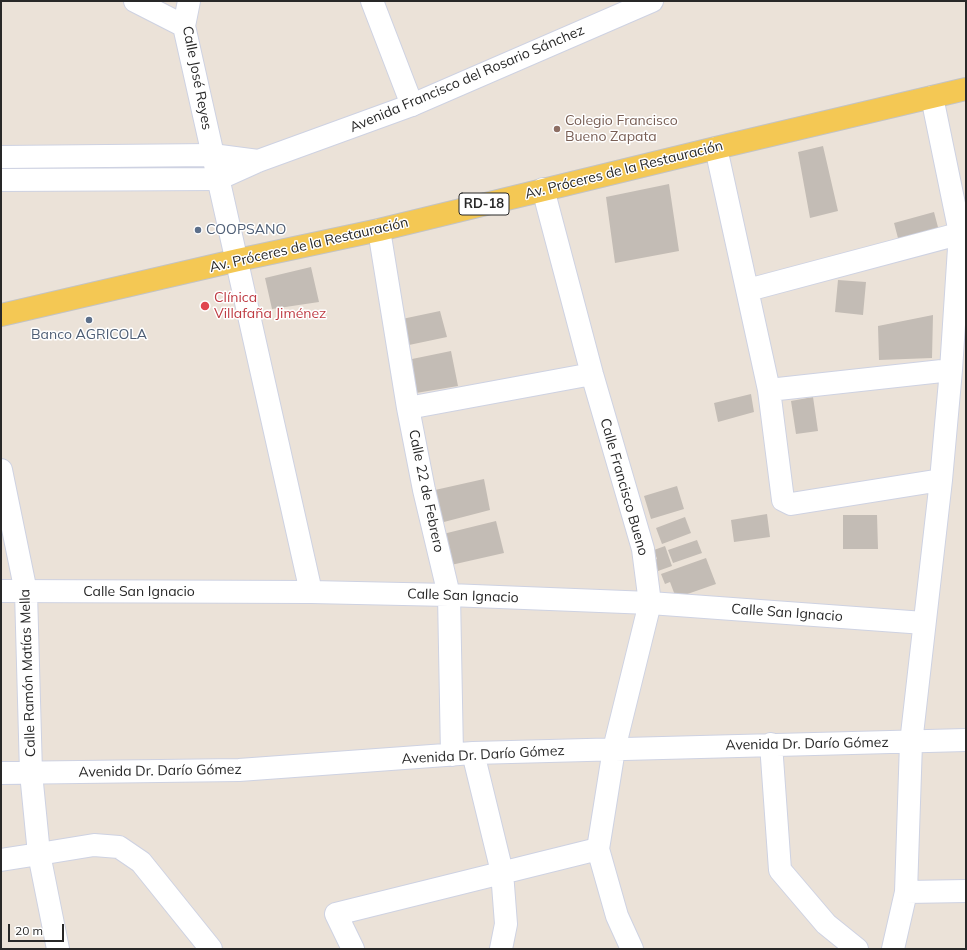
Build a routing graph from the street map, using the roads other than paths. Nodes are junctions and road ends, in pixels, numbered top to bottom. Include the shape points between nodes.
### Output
1 (134, 1) edge
2 (189, 1) edge
3 (372, 1) edge
4 (652, 1) edge
5 (184, 26) junction
6 (966, 89) edge
7 (932, 97) junction
8 (412, 105) junction
9 (716, 148) junction
10 (212, 155) junction
11 (1, 157) edge
12 (258, 161) junction
13 (218, 179) junction
14 (1, 180) edge
15 (544, 189) junction
16 (379, 230) junction
17 (963, 233) edge
18 (238, 260) junction
19 (748, 290) junction
20 (1, 315) edge
21 (951, 370) junction
22 (592, 374) junction
23 (769, 390) junction
24 (408, 408) junction
25 (1, 470) edge
26 (941, 480) junction
27 (1, 591) edge
28 (26, 592) junction
29 (311, 592) junction
30 (449, 595) junction
31 (650, 603) junction
32 (924, 623) junction
33 (966, 740) edge
34 (911, 743) junction
35 (771, 744) junction
36 (614, 749) junction
37 (463, 754) junction
38 (1, 773) edge
39 (31, 773) junction
40 (598, 849) junction
41 (39, 854) junction
42 (1, 860) edge
43 (502, 872) junction
44 (966, 891) edge
45 (906, 892) junction
46 (58, 949) edge
47 (211, 949) edge
48 (354, 949) edge
49 (501, 949) edge
50 (632, 949) edge
51 (857, 949) edge
52 (893, 949) edge

1 - 5 street
2 - 5 street, Calle José Reyes
3 - 8 street
4 - 8 street, Avenida Francisco del Rosario Sánchez
5 - 10 street, Calle José Reyes
6 - 7 main road, Av. Próceres de la Restauración / RD-18
7 - 9 main road, Av. Próceres de la Restauración / RD-18
7 - 17 street
8 - 12 street, Avenida Francisco del Rosario Sánchez
9 - 15 main road, Av. Próceres de la Restauración / RD-18
9 - 19 street
10 - 11 street, Avenida Francisco del Rosario Sánchez
10 - 12 street, Avenida Francisco del Rosario Sánchez
10 - 13 street, Calle José Reyes
12 - 13 street, Avenida Francisco del Rosario Sánchez
13 - 14 street, Avenida Francisco del Rosario Sánchez
13 - 18 street, Calle José Reyes
15 - 16 main road, Av. Próceres de la Restauración / RD-18
15 - 22 street, Calle Francisco Bueno
16 - 18 main road, Av. Próceres de la Restauración / RD-18
16 - 24 street, Calle 22 de Febrero
17 - 19 street
17 - 21 street
18 - 20 main road, Av. Próceres de la Restauración / RD-18
18 - 29 street, Calle José Reyes
19 - 23 street
21 - 23 street
21 - 26 street
22 - 24 street
22 - 31 street, Calle Francisco Bueno via 644,549
23 - 26 street via 784,500 791,504
24 - 30 street, Calle 22 de Febrero
25 - 28 street, Calle Ramón Matías Mella
26 - 32 street
27 - 28 street, Calle San Ignacio
28 - 29 street, Calle San Ignacio
28 - 39 street, Calle Ramón Matías Mella
29 - 30 street, Calle San Ignacio
30 - 31 street, Calle San Ignacio
30 - 37 street, Calle 22 de Febrero
31 - 32 street, Calle San Ignacio
31 - 36 street, Calle Francisco Bueno
32 - 34 street
33 - 34 street, Avenida Dr. Darío Gómez
34 - 35 street, Avenida Dr. Darío Gómez
34 - 45 street
35 - 36 street, Avenida Dr. Darío Gómez
35 - 51 street via 780,870 826,924
36 - 37 street, Avenida Dr. Darío Gómez
36 - 40 street, Calle Francisco Bueno
37 - 39 street, Avenida Dr. Darío Gómez via 239,770
37 - 43 street, Calle 22 de Febrero
38 - 39 street, Avenida Dr. Darío Gómez
39 - 41 street, Calle Ramón Matías Mella
40 - 43 street
40 - 50 street, Calle Francisco Bueno via 617,916
41 - 42 street
41 - 46 street, Calle Ramón Matías Mella
41 - 47 street via 94,844 119,846 141,862
43 - 48 street via 336,914
43 - 49 street, Calle 22 de Febrero via 506,924
44 - 45 street
45 - 52 street

